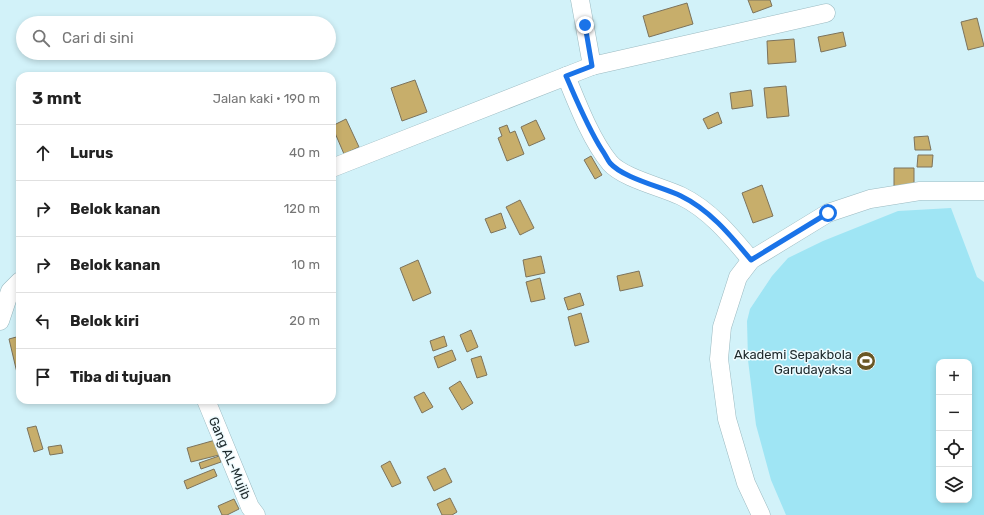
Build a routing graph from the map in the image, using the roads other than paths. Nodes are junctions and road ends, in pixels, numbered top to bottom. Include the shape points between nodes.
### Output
1 (580, 0) edge
2 (826, 13) dead end
3 (592, 66) junction
4 (566, 76) junction
5 (336, 166) edge
6 (984, 191) edge
7 (751, 260) junction
8 (16, 285) edge
9 (0, 321) edge
10 (208, 404) edge
11 (248, 512) edge
12 (760, 515) edge

1 - 3 street
2 - 3 street
3 - 4 street
4 - 5 street
4 - 7 street via 593,136 611,163 623,172 682,196 697,205 725,230
6 - 7 street via 920,191 870,199 828,213
7 - 12 street via 738,277 722,327 719,359 727,419 746,483
8 - 9 street via 10,291
10 - 11 street, Gang AL-Mujib

